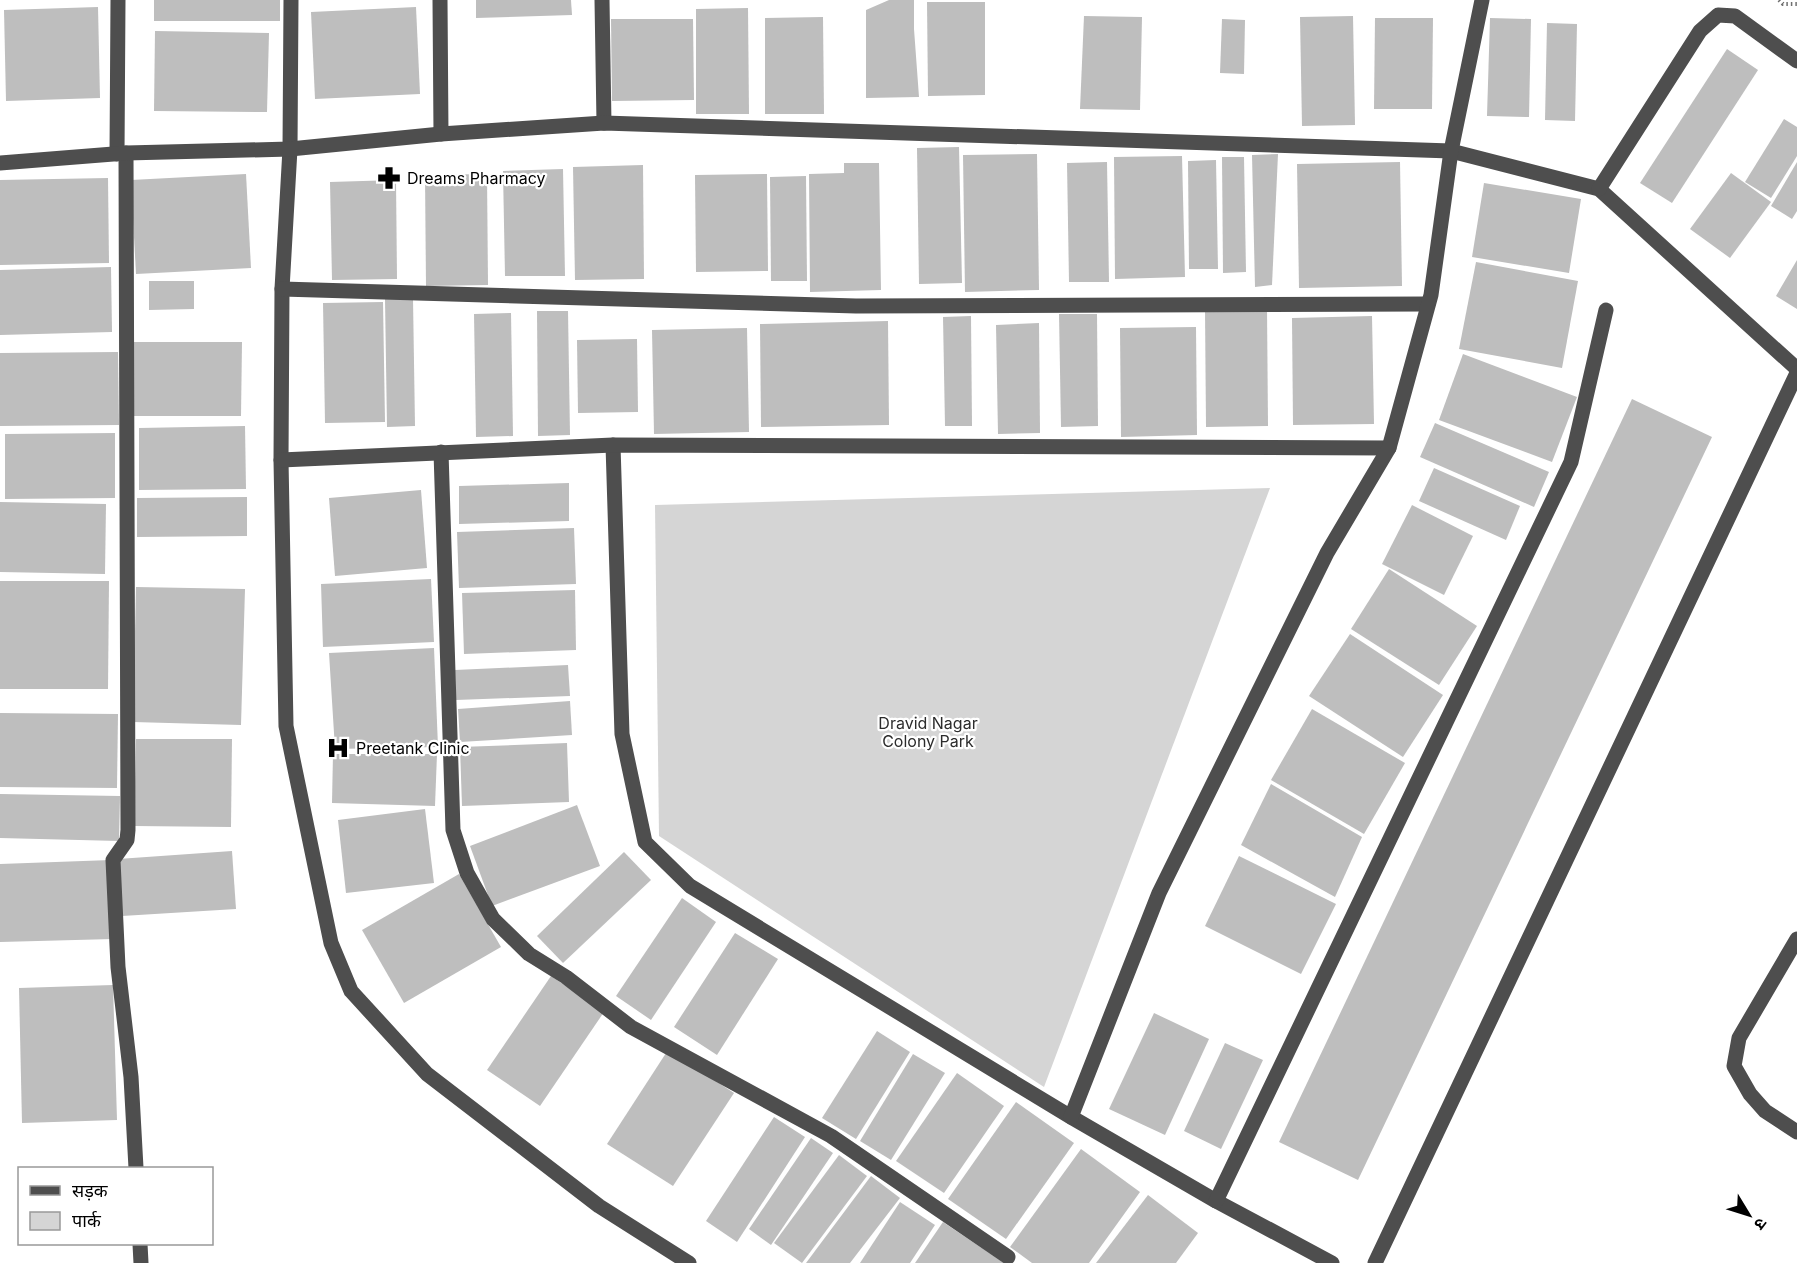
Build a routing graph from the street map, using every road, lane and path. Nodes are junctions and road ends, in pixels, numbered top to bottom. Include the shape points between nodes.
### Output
1 (118, 0) edge
2 (291, 0) edge
3 (440, 0) edge
4 (602, 0) edge
5 (1482, 0) edge
6 (1779, 0) edge
7 (1797, 4) edge
8 (1797, 61) edge
9 (604, 123) junction
10 (441, 134) junction
11 (290, 149) junction
12 (1450, 151) junction
13 (122, 154) junction
14 (0, 163) edge
15 (1599, 189) junction
16 (282, 289) junction
17 (1428, 304) junction
18 (1606, 310) dead end
19 (1797, 371) edge
20 (613, 445) junction
21 (1389, 448) junction
22 (441, 452) junction
23 (281, 459) junction
24 (1797, 939) edge
25 (1071, 1117) junction
26 (1797, 1132) edge
27 (136, 1167) edge
28 (1216, 1201) junction
29 (140, 1245) edge
30 (1008, 1257) dead end
31 (141, 1263) edge
32 (689, 1263) edge
33 (1332, 1263) edge
34 (1375, 1263) edge

1 - 13 street
2 - 11 street
3 - 10 street
4 - 9 street
5 - 12 street
6 - 7 path via 1783,4
8 - 15 street via 1735,16 1718,15 1700,31
9 - 10 street
9 - 12 street
10 - 11 street
11 - 13 street
11 - 16 street
12 - 15 street
12 - 17 street
13 - 14 street
13 - 27 street via 128,830 127,840 113,860
15 - 19 street
16 - 17 street via 856,306
16 - 23 street
17 - 21 street
18 - 28 street via 1570,462
19 - 34 street
20 - 21 street
20 - 22 street
20 - 25 street via 622,734 645,842 690,886
21 - 25 street via 1328,553 1159,893
22 - 23 street
22 - 30 street via 453,830 466,873 494,919 529,954 631,1027 831,1136
23 - 32 street via 286,726 331,943 351,991 426,1074 599,1206
24 - 26 street via 1739,1038 1734,1066 1757,1103
25 - 28 street
28 - 33 street
29 - 31 street

